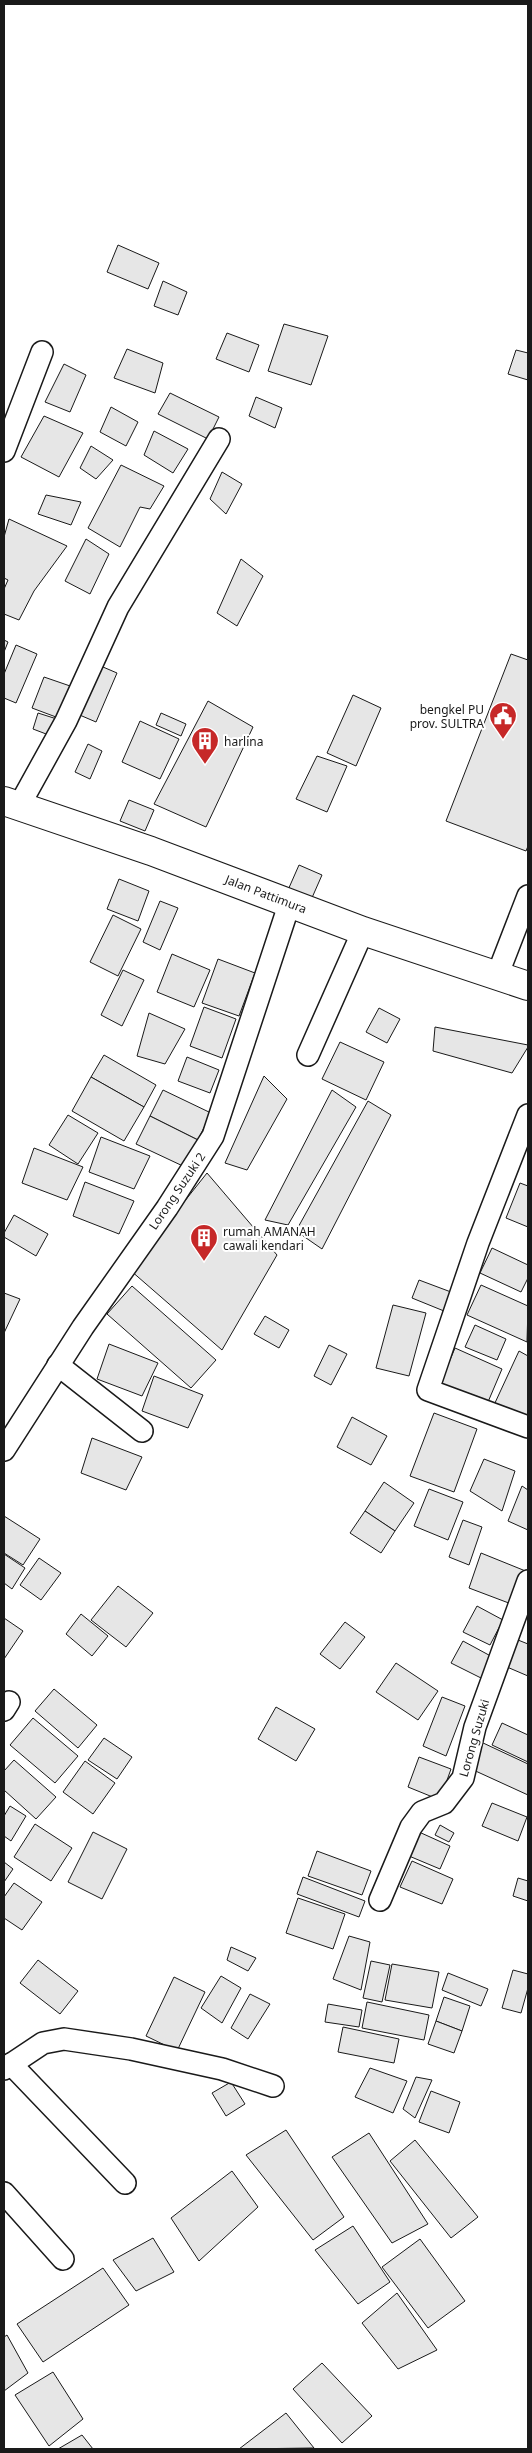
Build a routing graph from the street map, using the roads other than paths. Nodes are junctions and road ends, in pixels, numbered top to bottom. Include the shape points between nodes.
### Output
1 (42, 352) dead end
2 (219, 439) dead end
3 (4, 451) edge
4 (11, 804) edge
5 (528, 896) edge
6 (290, 902) junction
7 (363, 931) junction
8 (497, 976) junction
9 (528, 986) edge
10 (308, 1055) dead end
11 (528, 1115) edge
12 (58, 1365) junction
13 (528, 1426) edge
14 (142, 1432) dead end
15 (4, 1450) edge
16 (528, 1581) edge
17 (380, 1900) dead end
18 (8, 2066) edge
19 (273, 2086) dead end
20 (125, 2183) dead end
21 (4, 2193) edge
22 (63, 2259) dead end

1 - 3 street
2 - 4 street via 118,607 62,728
4 - 6 highway, Jalan Pattimura
5 - 8 street
6 - 7 highway, Jalan Pattimura
6 - 12 street, Lorong Suzuki 2 via 212,1136 167,1208
7 - 8 highway, Jalan Pattimura
7 - 10 street
8 - 9 highway, Jalan Pattimura
11 - 13 street via 478,1243 428,1390
12 - 14 street
12 - 15 street, Lorong Suzuki 2
16 - 17 street, Lorong Suzuki via 475,1727 463,1778 444,1804 422,1812 411,1827
18 - 19 street via 43,2043 64,2039 131,2049 222,2069
18 - 20 street
21 - 22 street

